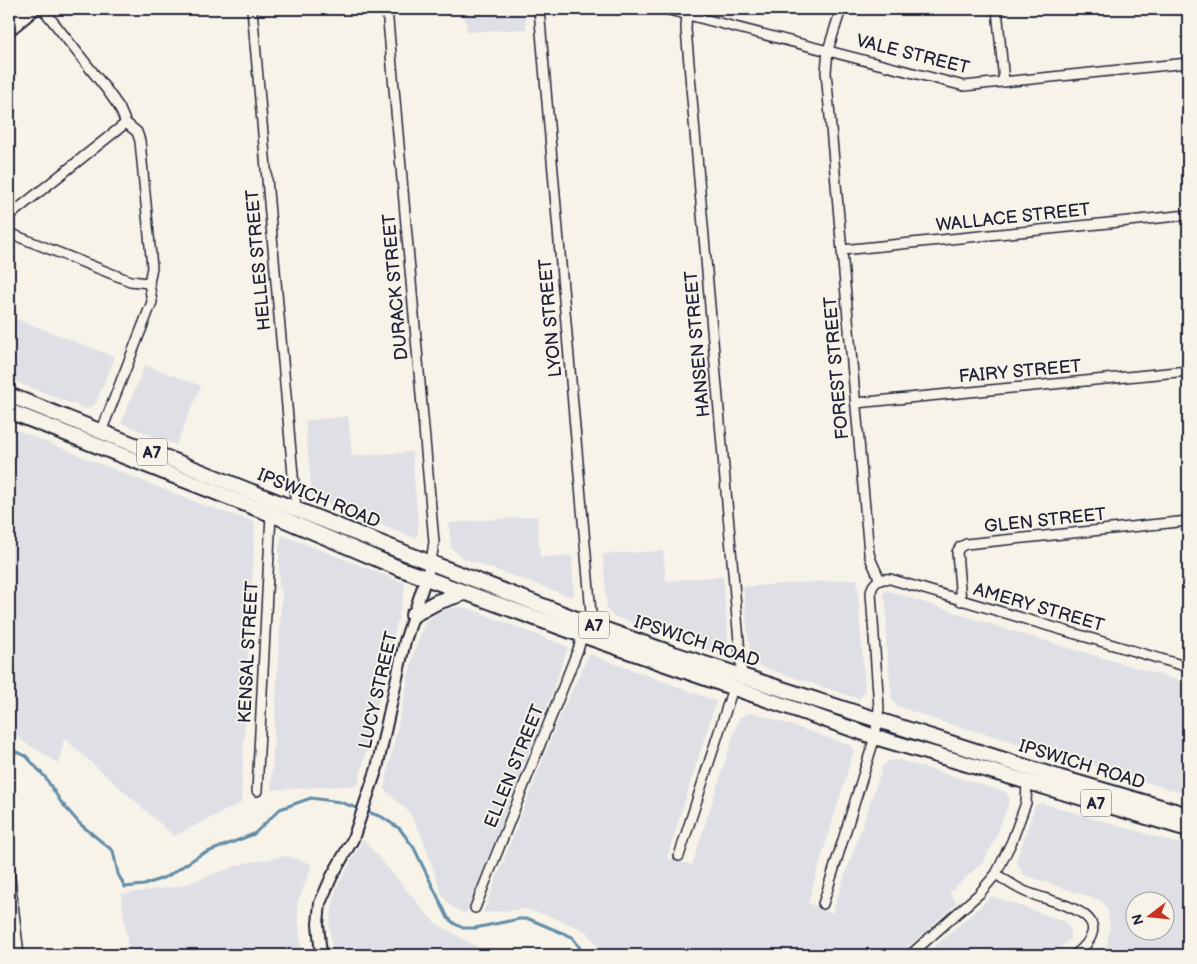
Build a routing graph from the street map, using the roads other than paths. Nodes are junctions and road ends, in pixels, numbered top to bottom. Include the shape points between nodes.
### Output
1 (32, 9) edge
2 (43, 9) edge
3 (252, 9) edge
4 (387, 9) edge
5 (539, 9) edge
6 (665, 9) edge
7 (841, 9) edge
8 (997, 9) edge
9 (687, 11) edge
10 (9, 28) edge
11 (828, 50) junction
12 (1188, 63) edge
13 (1004, 82) junction
14 (126, 123) junction
15 (1188, 215) edge
16 (9, 216) edge
17 (9, 233) edge
18 (842, 250) junction
19 (148, 283) junction
20 (1188, 371) edge
21 (9, 395) edge
22 (856, 402) junction
23 (9, 411) edge
24 (101, 432) junction
25 (296, 509) junction
26 (271, 514) junction
27 (1188, 521) edge
28 (431, 562) junction
29 (425, 578) junction
30 (880, 580) junction
31 (464, 593) junction
32 (961, 600) junction
33 (413, 616) junction
34 (592, 625) junction
35 (582, 635) junction
36 (1188, 668) edge
37 (742, 676) junction
38 (733, 688) junction
39 (878, 720) junction
40 (875, 737) junction
41 (1027, 782) junction
42 (257, 791) dead end
43 (1188, 816) edge
44 (1188, 829) edge
45 (679, 856) dead end
46 (9, 870) edge
47 (996, 874) junction
48 (823, 904) dead end
49 (476, 908) dead end
50 (19, 955) edge
51 (321, 955) edge
52 (910, 955) edge
53 (1075, 955) edge

1 - 10 highway
2 - 14 street via 107,90
3 - 25 street, HELLES STREET
4 - 28 street, DURACK STREET via 433,533
5 - 34 street, LYON STREET
6 - 9 street, VALE STREET
7 - 11 street, FOREST STREET
8 - 13 street
9 - 11 street, VALE STREET
9 - 37 street, HANSEN STREET
11 - 13 street, VALE STREET via 957,85
11 - 18 street, FOREST STREET via 826,72
12 - 13 street, VALE STREET
14 - 16 street
14 - 19 street via 140,137 152,267
15 - 18 street, WALLACE STREET
17 - 19 street via 130,281
18 - 22 street, FOREST STREET
19 - 24 street via 151,306
20 - 22 street, FAIRY STREET
21 - 24 highway, IPSWICH ROAD / A7
22 - 30 street, FOREST STREET via 869,553
23 - 26 highway, IPSWICH ROAD / A7
24 - 25 highway, IPSWICH ROAD / A7
25 - 28 highway, IPSWICH ROAD / A7
26 - 29 highway, IPSWICH ROAD / A7
26 - 42 street, KENSAL STREET
27 - 32 street, GLEN STREET via 966,544 956,552
28 - 29 street, LUCY STREET
28 - 34 highway, IPSWICH ROAD / A7
29 - 31 highway, IPSWICH ROAD / A7
29 - 33 street, LUCY STREET
30 - 32 street, AMERY STREET via 890,579
30 - 39 street via 872,586 871,593
31 - 33 highway via 437,602
31 - 35 highway, IPSWICH ROAD / A7
32 - 36 street, AMERY STREET
33 - 51 street, LUCY STREET via 377,768 353,839 320,904
34 - 37 highway, IPSWICH ROAD / A7
35 - 38 highway, IPSWICH ROAD / A7
35 - 49 street, ELLEN STREET
37 - 39 highway, IPSWICH ROAD / A7
38 - 40 highway, IPSWICH ROAD / A7
38 - 45 street
39 - 40 street
39 - 43 highway, IPSWICH ROAD / A7
40 - 41 highway, IPSWICH ROAD / A7
40 - 48 street
41 - 44 highway, IPSWICH ROAD / A7
41 - 47 street via 1026,803
46 - 50 street
47 - 52 street via 979,894
47 - 53 street via 1012,885 1076,909 1089,920 1091,940

